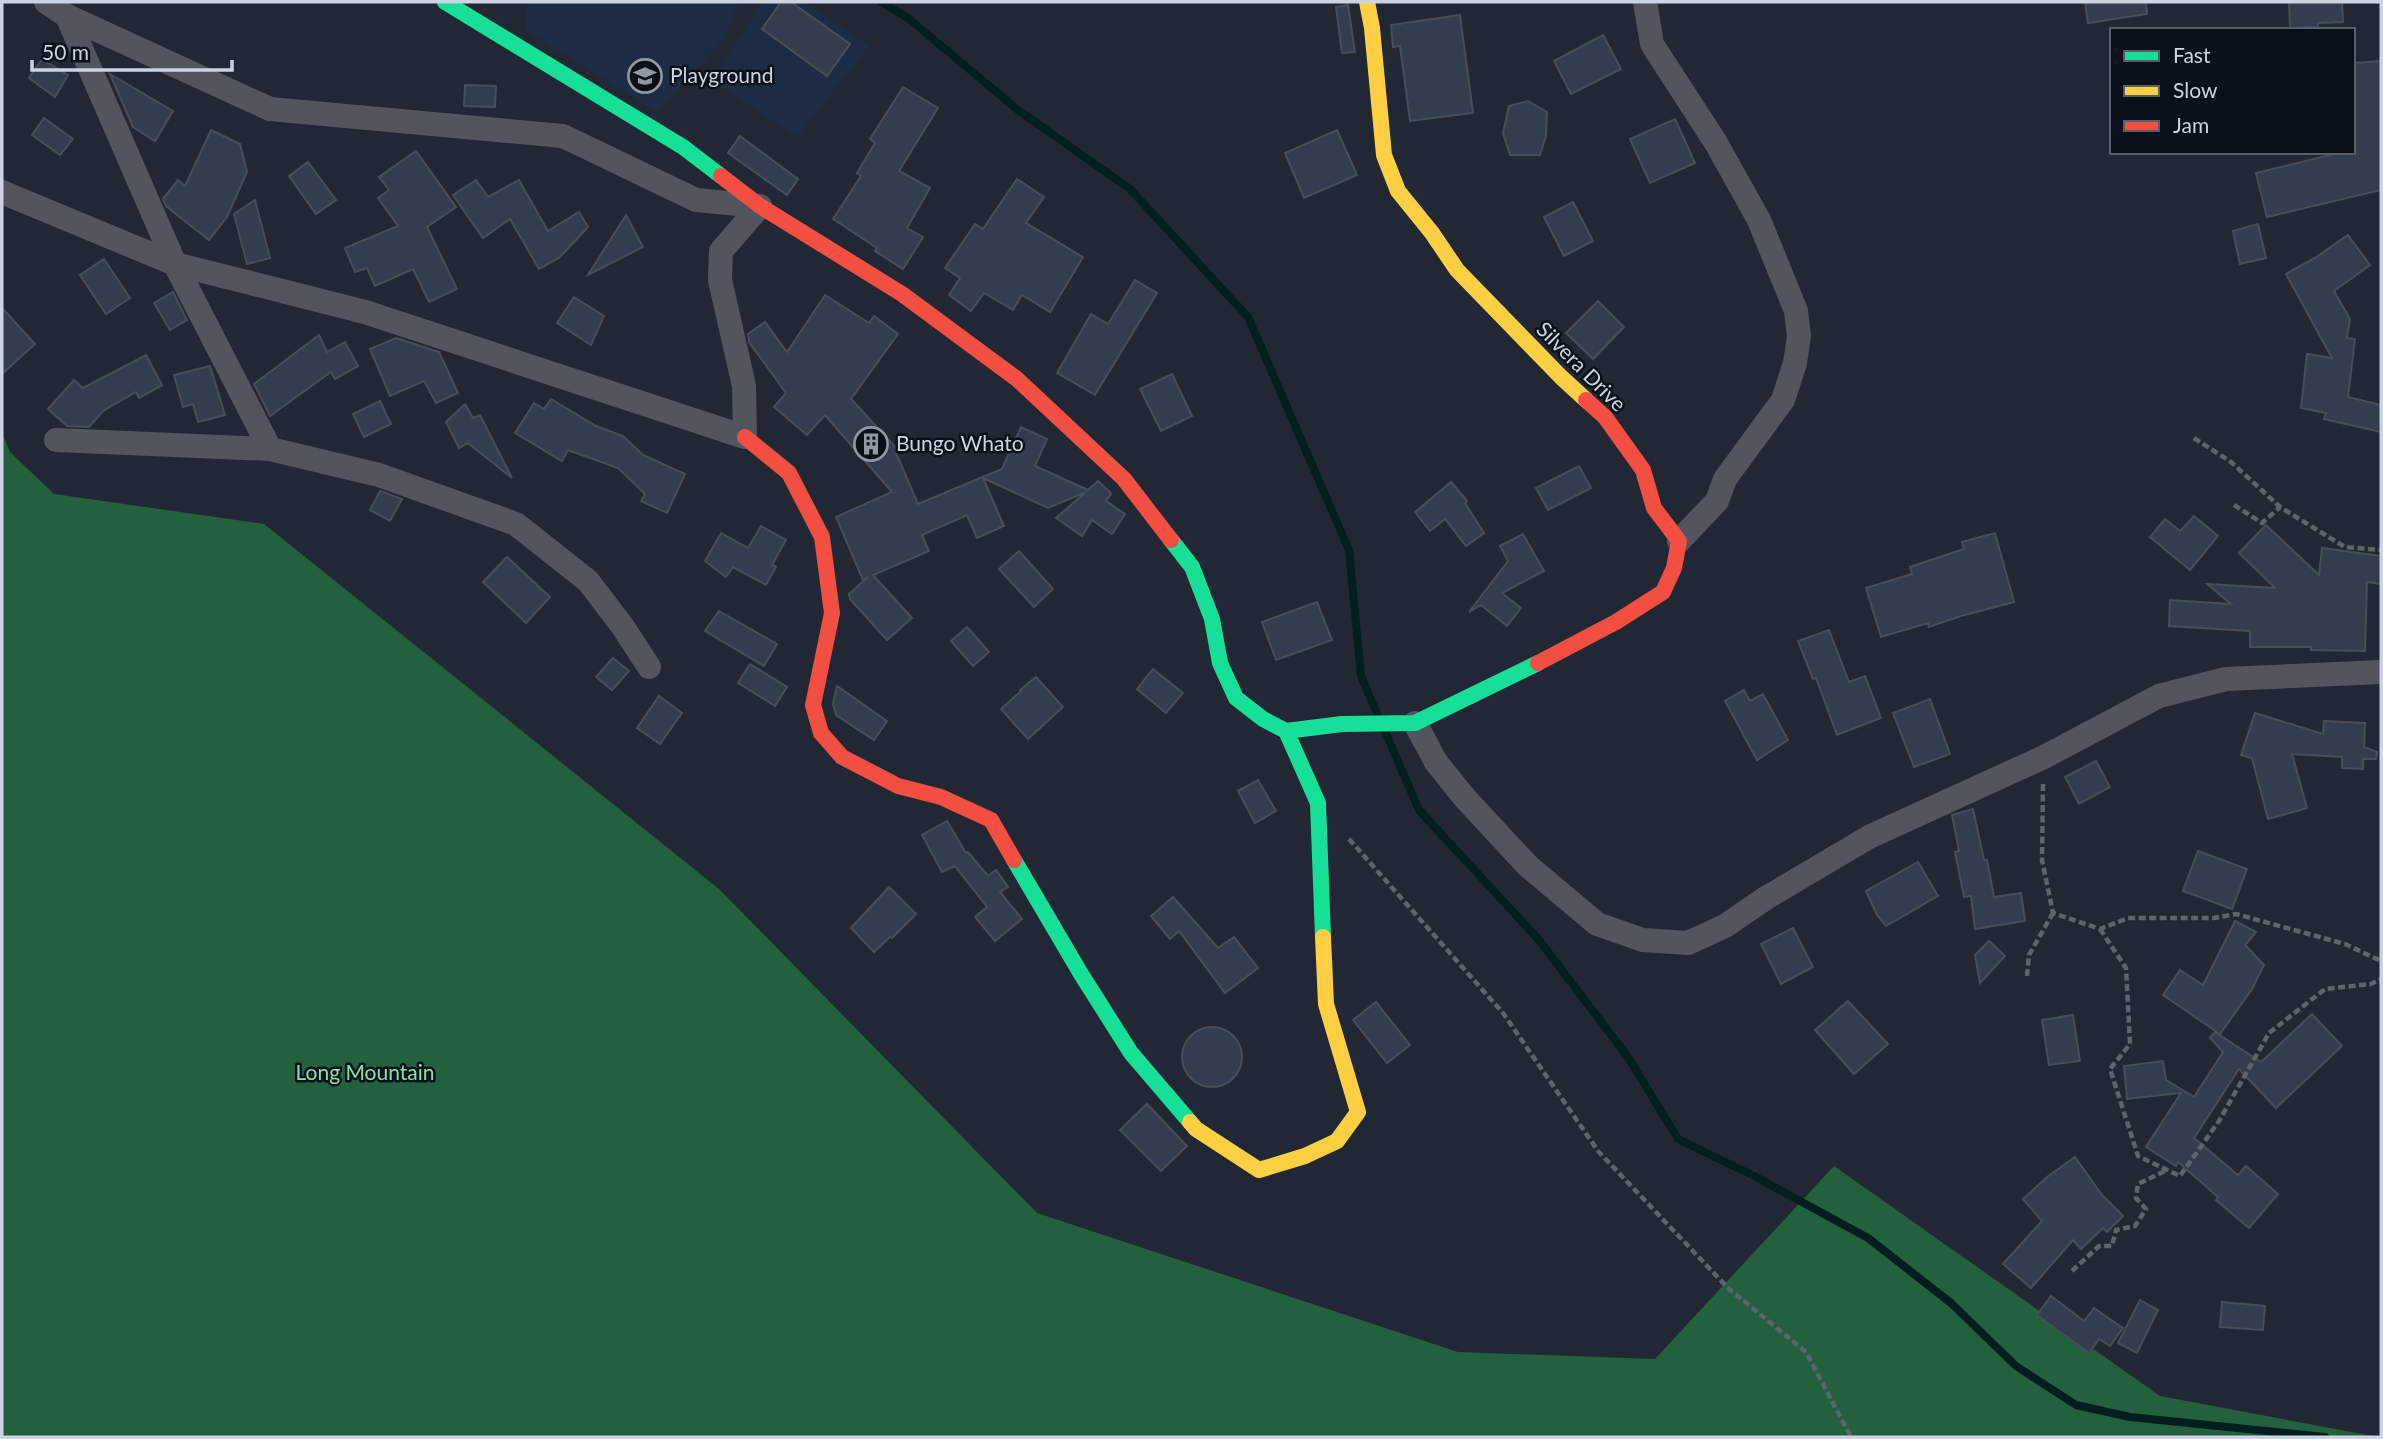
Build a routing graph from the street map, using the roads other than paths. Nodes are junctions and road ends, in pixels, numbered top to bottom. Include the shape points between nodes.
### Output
1 (46, 2) edge
2 (445, 2) edge
3 (1367, 2) edge
4 (1645, 2) edge
5 (67, 16) junction
6 (2, 192) edge
7 (760, 206) junction
8 (175, 264) junction
9 (745, 437) junction
10 (56, 440) dead end
11 (270, 449) junction
12 (1679, 541) junction
13 (649, 667) dead end
14 (2381, 672) edge
15 (1403, 723) junction
16 (1286, 731) junction

1 - 5 street
2 - 7 street via 683,148
3 - 12 street, Silvera Drive via 1384,155 1398,191 1457,270 1605,417 1643,470 1654,508
4 - 12 street via 1652,44 1759,220 1796,311 1799,336 1783,400 1725,479 1717,501
5 - 7 street via 270,109 563,136 696,200
5 - 8 street
6 - 8 street
7 - 9 street via 721,251 720,280 744,386
7 - 16 street via 902,294 1017,379 1124,479 1192,567 1212,619 1220,663 1236,698
8 - 9 street via 365,312
8 - 11 street
9 - 16 street via 789,473 822,537 832,613 813,705 821,733 842,757 898,786 940,797 991,820 1131,1053 1196,1129 1259,1170 1337,1141 1358,1112 1326,1004 1318,803
10 - 11 street
11 - 13 street via 379,475 516,524 588,581
12 - 15 street via 1663,592 1501,683
14 - 15 street via 2226,679 2159,696 2044,757 1869,837 1725,926 1688,943 1643,940 1597,924 1528,866
15 - 16 street

